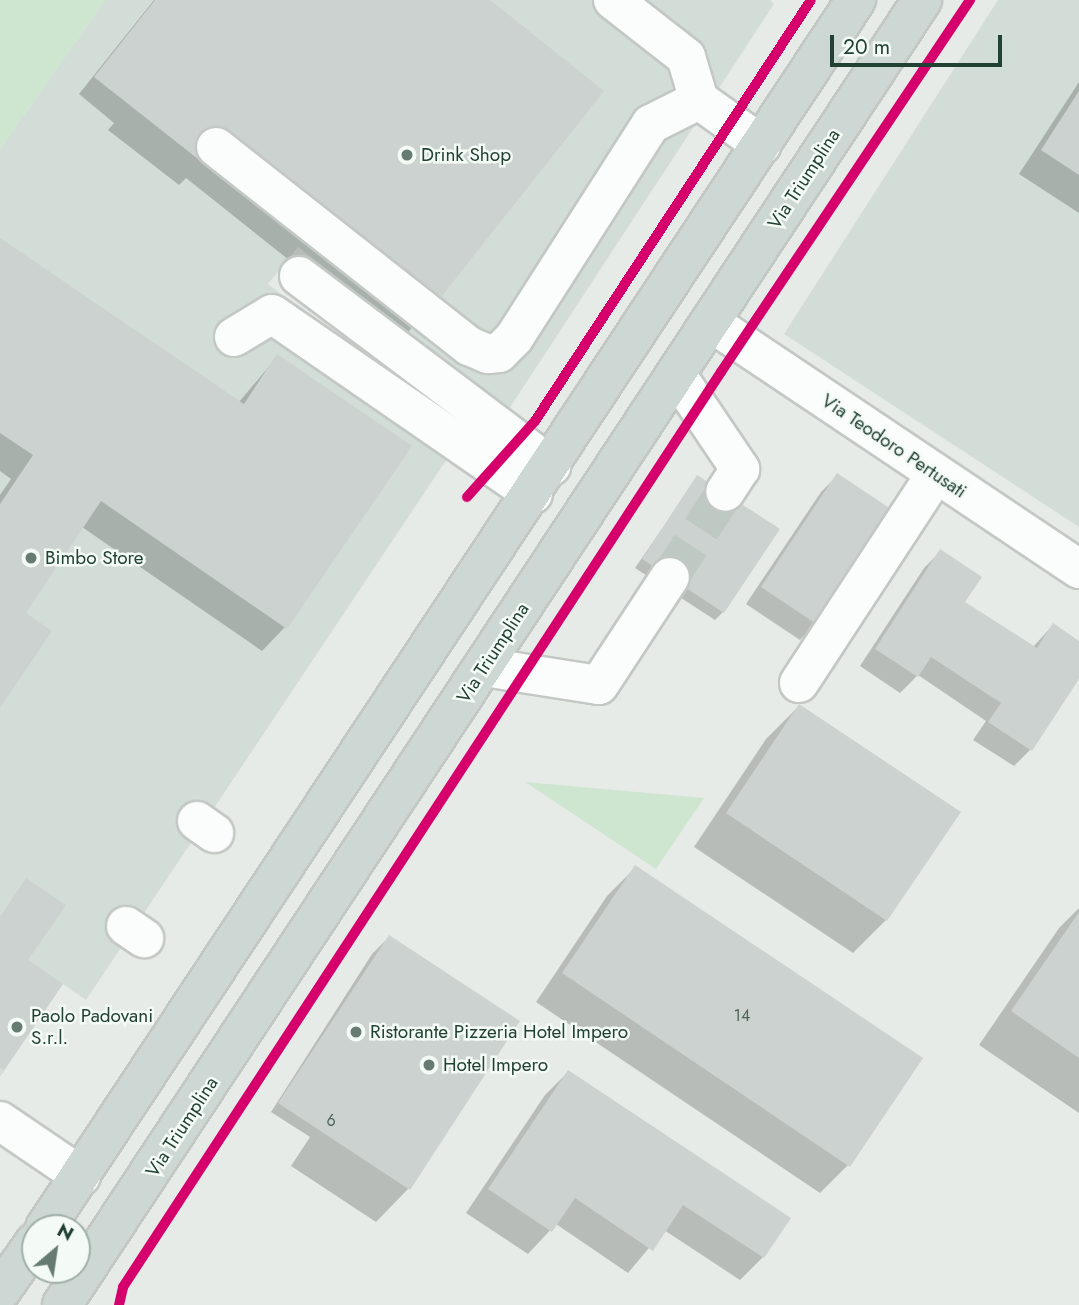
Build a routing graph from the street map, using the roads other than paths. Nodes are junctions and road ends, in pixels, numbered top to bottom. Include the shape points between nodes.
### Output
1 (613, 0) edge
2 (922, 0) edge
3 (846, 4) edge
4 (699, 100) junction
5 (762, 145) junction
6 (216, 147) dead end
7 (299, 276) dead end
8 (710, 322) junction
9 (234, 337) dead end
10 (676, 374) junction
11 (936, 474) junction
12 (542, 480) junction
13 (725, 492) tunnel mouth
14 (1079, 569) edge
15 (670, 578) tunnel mouth
16 (484, 667) junction
17 (799, 683) dead end
18 (0, 1121) edge
19 (81, 1176) junction
20 (55, 1214) edge
21 (21, 1262) edge
22 (0, 1292) edge
23 (62, 1305) edge

1 - 4 street via 687,57
2 - 8 main road, Via Triumplina
3 - 5 main road
4 - 5 street
4 - 6 street via 651,124 514,338 499,353 469,346
5 - 12 main road
7 - 12 street
8 - 10 main road, Via Triumplina
8 - 11 street, Via Teodoro Pertusati
9 - 12 street via 272,314
10 - 13 street via 740,469
10 - 16 main road, Via Triumplina
11 - 14 street, Via Teodoro Pertusati
11 - 17 street
12 - 19 main road
15 - 16 street via 599,685
16 - 23 main road, Via Triumplina
18 - 19 street
19 - 20 main road
21 - 22 main road

